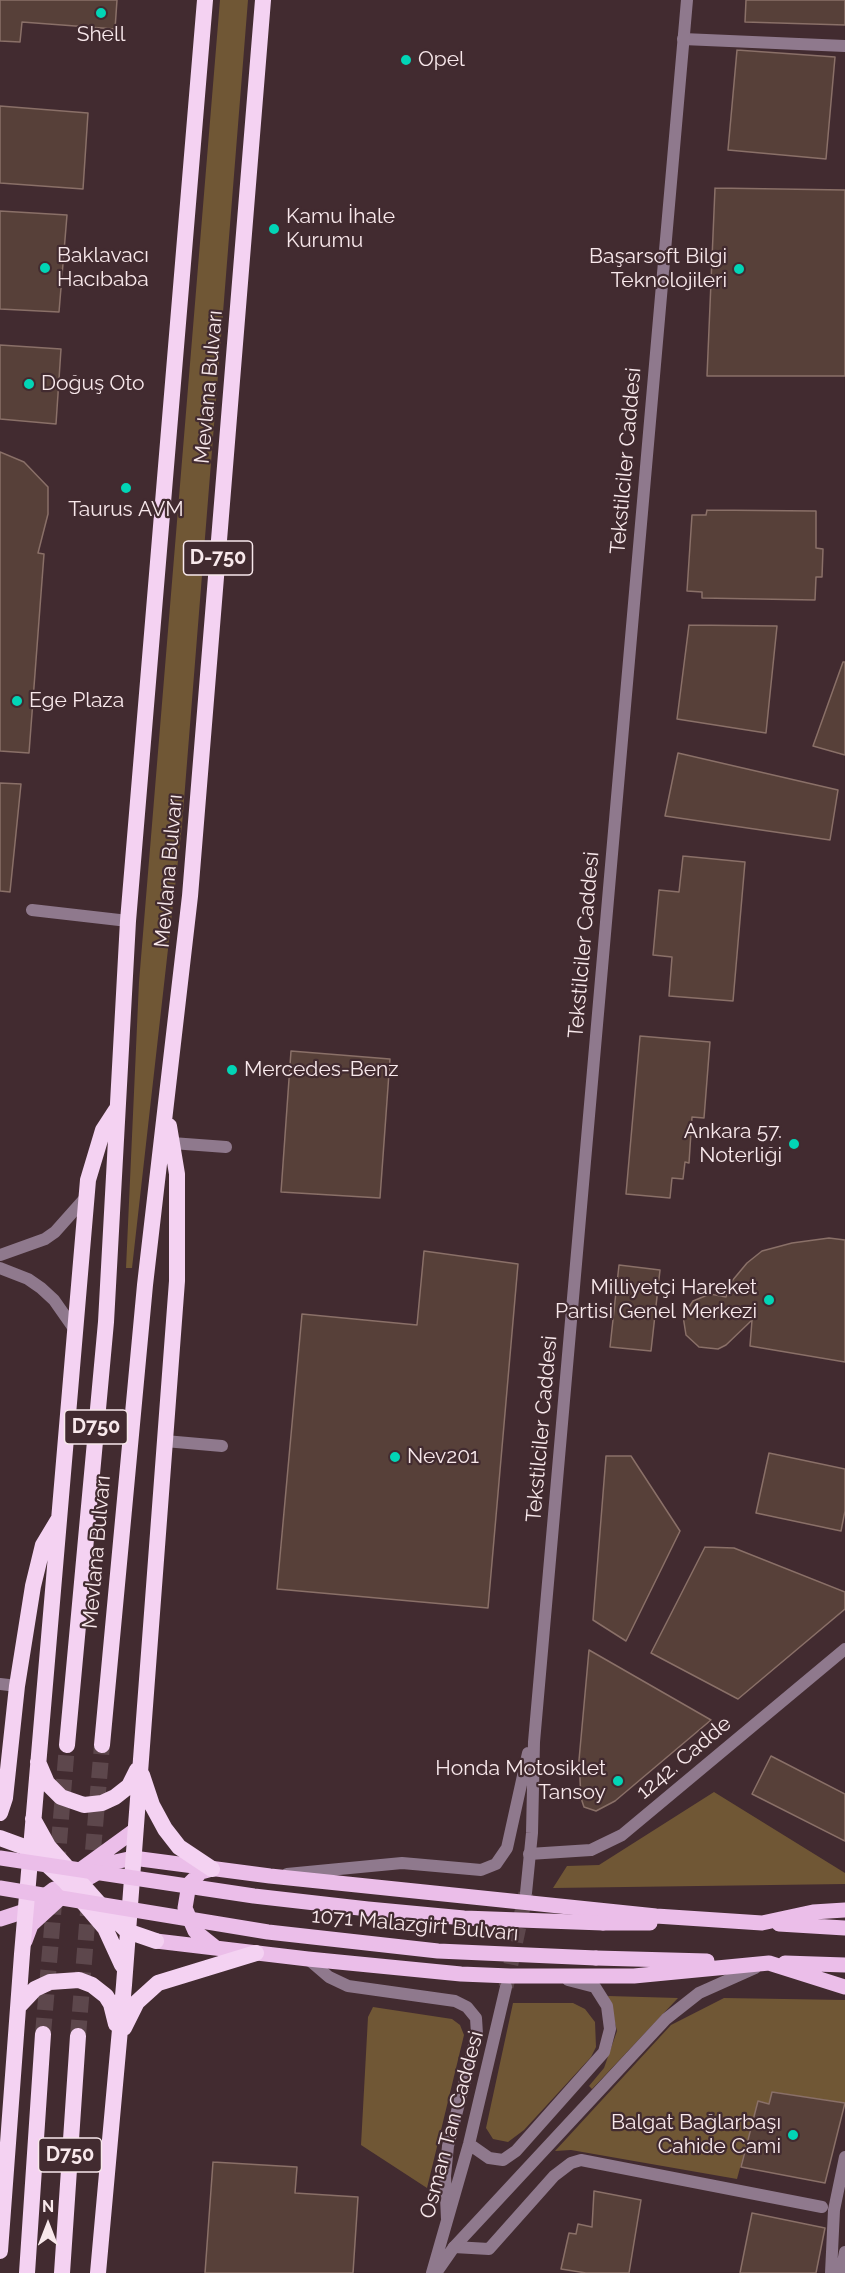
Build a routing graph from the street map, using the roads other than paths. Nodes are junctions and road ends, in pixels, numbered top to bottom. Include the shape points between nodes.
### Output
1 (205, 0) edge
2 (263, 0) edge
3 (687, 0) edge
4 (683, 39) junction
5 (845, 46) edge
6 (32, 910) dead end
7 (128, 921) junction
8 (117, 1109) junction
9 (165, 1115) junction
10 (172, 1143) junction
11 (226, 1147) dead end
12 (87, 1196) junction
13 (0, 1255) edge
14 (0, 1268) edge
15 (75, 1330) junction
16 (165, 1441) junction
17 (222, 1446) dead end
18 (60, 1517) junction
19 (845, 1649) edge
20 (0, 1684) edge
21 (17, 1686) junction
22 (537, 1711) junction
23 (67, 1745) tunnel mouth
24 (102, 1746) tunnel mouth
25 (38, 1761) junction
26 (139, 1766) junction
27 (0, 1813) edge
28 (33, 1818) junction
29 (135, 1830) junction
30 (0, 1838) edge
31 (30, 1849) junction
32 (530, 1854) junction
33 (0, 1858) edge
34 (133, 1858) junction
35 (212, 1869) junction
36 (270, 1876) junction
37 (73, 1882) junction
38 (0, 1888) edge
39 (526, 1893) tunnel mouth
40 (845, 1910) edge
41 (25, 1911) junction
42 (0, 1919) edge
43 (762, 1923) junction
44 (845, 1928) edge
45 (127, 1931) junction
46 (156, 1941) joint
47 (216, 1948) junction
48 (256, 1953) junction
49 (22, 1954) junction
50 (308, 1959) junction
51 (769, 1963) junction
52 (845, 1965) edge
53 (124, 1972) junction
54 (555, 1978) junction
55 (506, 1986) tunnel mouth
56 (845, 1987) edge
57 (19, 2006) junction
58 (43, 2034) tunnel mouth
59 (78, 2036) tunnel mouth
60 (118, 2043) junction
61 (0, 2077) edge
62 (6, 2099) edge
63 (469, 2144) junction
64 (845, 2157) edge
65 (822, 2207) dead end
66 (447, 2219) junction
67 (454, 2247) junction
68 (0, 2251) edge
69 (845, 2252) edge
70 (27, 2273) edge
71 (62, 2273) edge
72 (98, 2273) edge
73 (432, 2273) edge
74 (436, 2273) edge
75 (831, 2273) edge
76 (841, 2273) edge

1 - 7 highway, Mevlana Bulvarı / D750
2 - 9 highway, Mevlana Bulvarı / D-750 via 190,896
3 - 4 street, Tekstilciler Caddesi
4 - 5 street
4 - 22 street, Tekstilciler Caddesi
6 - 7 street
7 - 8 highway, Mevlana Bulvarı / D750
8 - 12 highway via 96,1148
8 - 23 highway, Mevlana Bulvarı / D750 via 106,1322
9 - 10 highway
9 - 24 highway, Mevlana Bulvarı / D750 via 143,1297
10 - 11 street
10 - 16 highway via 179,1214
12 - 13 street via 45,1239
12 - 15 highway
14 - 15 street via 28,1278 41,1288
15 - 18 highway
16 - 17 street
16 - 26 highway
18 - 21 highway via 43,1545 38,1563
18 - 25 highway
19 - 32 street, 1242. Cadde via 622,1836 591,1850
20 - 21 street
21 - 27 highway
22 - 32 street, Tekstilciler Caddesi
22 - 36 street via 507,1848 496,1864 481,1870 402,1863
25 - 26 highway via 52,1790 68,1801 84,1805 115,1797 129,1786
25 - 28 highway
26 - 29 highway
26 - 35 highway via 165,1829 179,1847
28 - 31 highway
28 - 37 highway
29 - 34 highway
29 - 37 main road, 1071 Malazgirt Bulvarı
30 - 31 highway
31 - 37 highway
31 - 41 highway
32 - 39 street, Tekstilciler Caddesi
33 - 43 main road, 1071 Malazgirt Bulvarı, bridge via 254,1896 464,1918
34 - 35 main road, 1071 Malazgirt Bulvarı
34 - 37 main road, 1071 Malazgirt Bulvarı
34 - 45 highway
35 - 36 main road, 1071 Malazgirt Bulvarı
35 - 47 main road via 201,1872 189,1884 185,1908 195,1931
36 - 43 main road, 1071 Malazgirt Bulvarı via 656,1917
37 - 41 main road, 1071 Malazgirt Bulvarı
37 - 45 highway
37 - 49 main road, 1071 Malazgirt Bulvarı via 31,1925
37 - 53 highway via 105,1928
38 - 51 main road, 1071 Malazgirt Bulvarı, bridge via 268,1932 438,1951
40 - 43 main road
41 - 42 main road, 1071 Malazgirt Bulvarı
41 - 49 highway
43 - 44 main road, 1071 Malazgirt Bulvarı
45 - 46 highway
45 - 53 highway
46 - 47 main road, 1071 Malazgirt Bulvarı
47 - 48 main road, 1071 Malazgirt Bulvarı
48 - 50 main road, 1071 Malazgirt Bulvarı
48 - 60 highway via 158,1983 137,2002
49 - 57 highway
50 - 54 main road, 1071 Malazgirt Bulvarı via 461,1974
50 - 66 street via 329,1977 348,1986 442,1998 462,2004 476,2018 477,2034 448,2146
51 - 52 main road, 1071 Malazgirt Bulvarı
51 - 54 main road, 1071 Malazgirt Bulvarı via 634,1976
51 - 56 main road
51 - 67 street via 699,1993 666,2019
53 - 60 highway
54 - 63 street via 595,1987 610,2017 604,2052 516,2151 502,2160 489,2158
55 - 63 street, Osman Tan Caddesi
57 - 60 highway via 35,1989 50,1982 86,1982 111,2004
57 - 62 highway
58 - 70 highway, D750
59 - 71 highway, D750
60 - 72 highway
61 - 62 highway
62 - 68 highway
63 - 66 street, Osman Tan Caddesi
64 - 75 street via 834,2210
65 - 67 street via 581,2160 554,2176 489,2249
66 - 73 street, Osman Tan Caddesi
67 - 74 street
69 - 76 street

